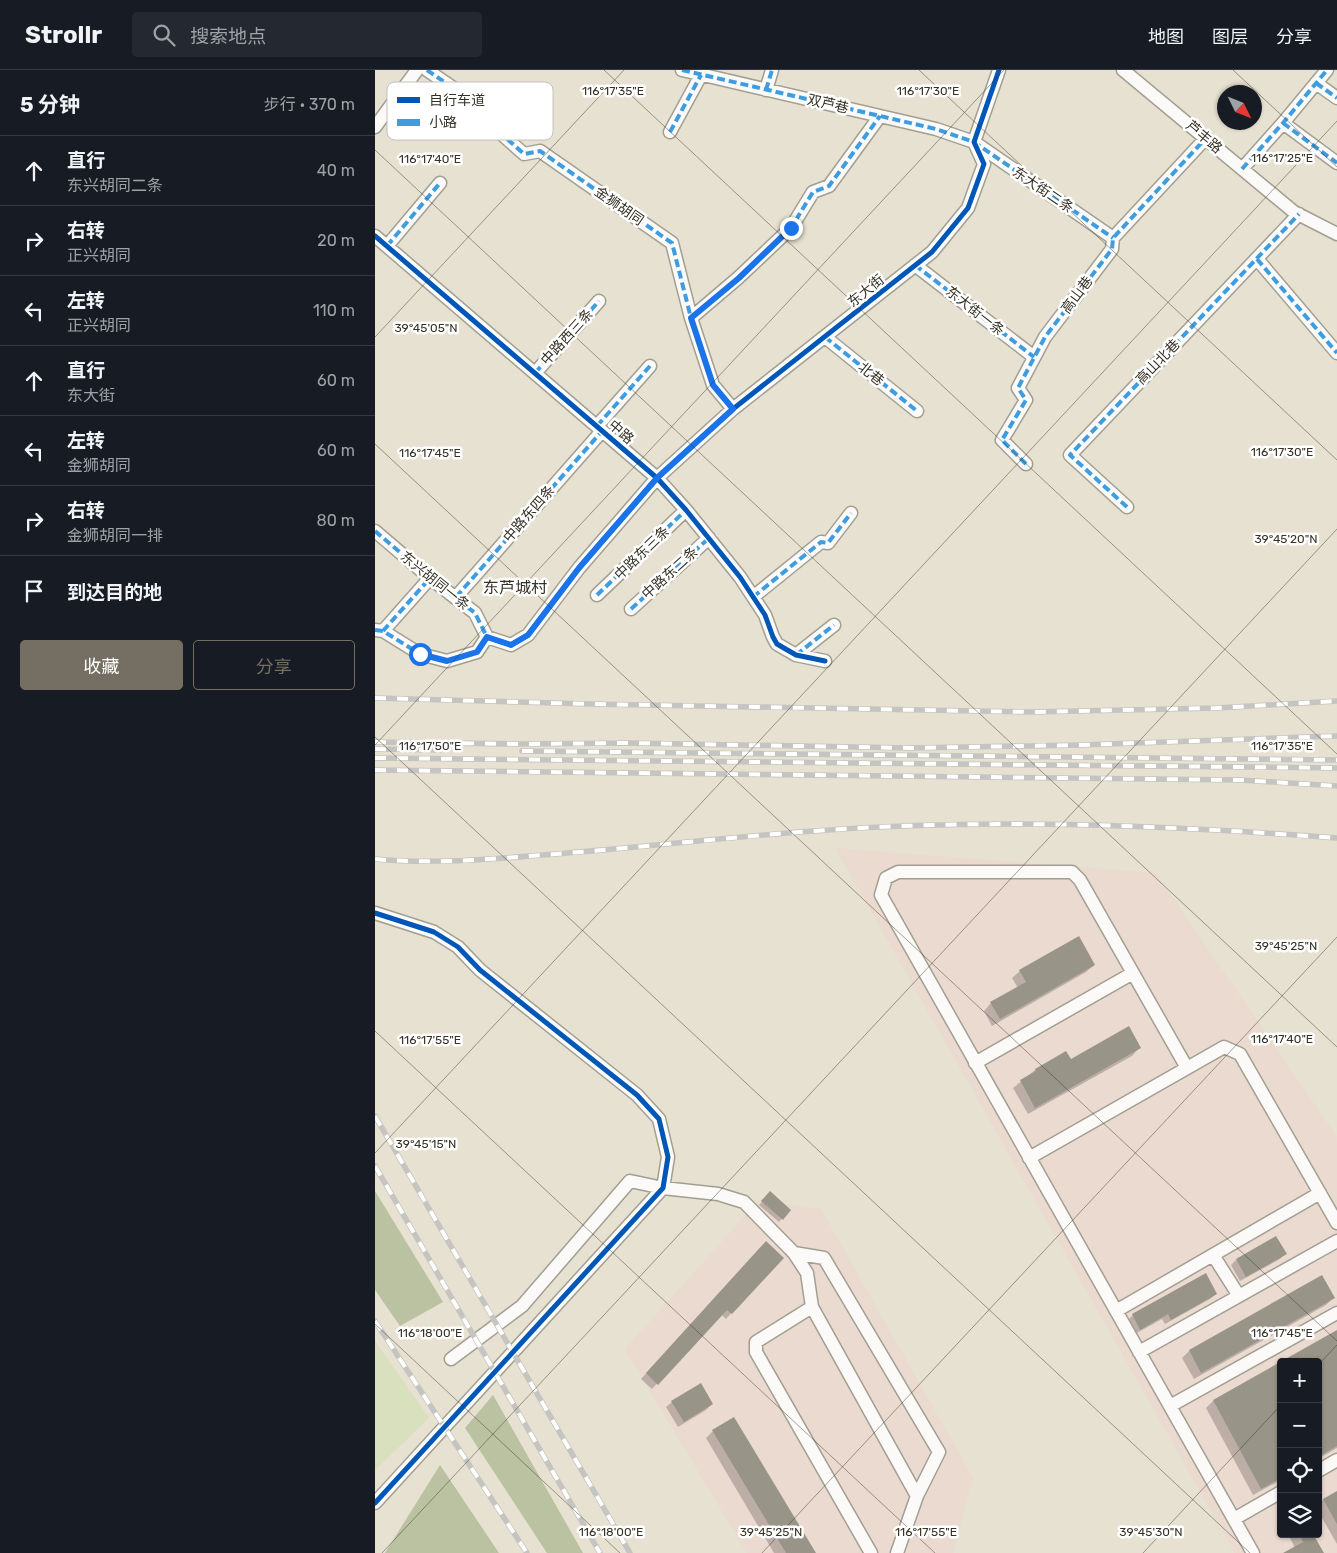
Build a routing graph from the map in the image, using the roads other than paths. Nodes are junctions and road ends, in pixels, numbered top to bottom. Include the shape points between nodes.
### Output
1 (417, 70) edge
2 (427, 70) edge
3 (681, 70) edge
4 (772, 70) edge
5 (999, 70) edge
6 (1123, 70) edge
7 (1327, 70) edge
8 (701, 75) junction
9 (408, 82) edge
10 (444, 82) edge
11 (1316, 83) junction
12 (766, 90) junction
13 (1337, 98) edge
14 (387, 111) edge
15 (879, 116) junction
16 (1283, 123) junction
17 (375, 127) edge
18 (670, 132) dead end
19 (1205, 138) junction
20 (508, 140) edge
21 (974, 142) junction
22 (1337, 163) edge
23 (1242, 169) junction
24 (440, 183) dead end
25 (1299, 214) junction
26 (1337, 234) edge
27 (375, 236) edge
28 (1113, 238) junction
29 (387, 246) junction
30 (1257, 259) junction
31 (915, 265) junction
32 (599, 301) dead end
33 (691, 318) junction
34 (825, 337) junction
35 (1337, 353) edge
36 (1034, 357) junction
37 (650, 366) dead end
38 (535, 373) junction
39 (733, 409) junction
40 (917, 411) dead end
41 (599, 428) junction
42 (1025, 464) dead end
43 (657, 478) junction
44 (1127, 506) dead end
45 (687, 510) junction
46 (851, 513) dead end
47 (375, 531) edge
48 (709, 538) junction
49 (430, 578) junction
50 (597, 595) dead end
51 (753, 597) junction
52 (456, 598) junction
53 (631, 608) dead end
54 (834, 625) dead end
55 (379, 631) edge
56 (487, 637) junction
57 (796, 655) junction
58 (825, 661) dead end
59 (375, 913) edge
60 (1133, 973) junction
61 (975, 1062) junction
62 (1187, 1068) junction
63 (1029, 1158) junction
64 (663, 1188) junction
65 (1320, 1193) junction
66 (1337, 1223) edge
67 (1337, 1241) edge
68 (795, 1253) junction
69 (1213, 1254) junction
70 (1239, 1296) junction
71 (812, 1307) junction
72 (1116, 1310) junction
73 (1337, 1314) edge
74 (1139, 1352) junction
75 (451, 1359) dead end
76 (1170, 1406) junction
77 (1337, 1460) edge
78 (1322, 1469) edge
79 (1279, 1493) edge
80 (917, 1496) junction
81 (375, 1503) edge
82 (1234, 1519) junction
83 (871, 1553) edge
84 (897, 1553) edge
85 (1253, 1553) edge

1 - 9 street
2 - 10 street, 金狮胡同
3 - 8 street, 双芦巷
4 - 12 street
5 - 21 street
6 - 19 street, 芦丰路
7 - 11 street
8 - 12 street, 双芦巷
8 - 18 street
11 - 13 street
11 - 16 street
12 - 15 street, 双芦巷
14 - 17 street
15 - 21 street, 双芦巷 via 936,129
15 - 33 street via 829,186 813,192 791,228
16 - 22 street
16 - 23 street
19 - 23 street, 芦丰路
19 - 28 street, 高山巷
20 - 33 street, 金狮胡同 via 524,154 540,151 672,243
21 - 28 street, 东大街二条
21 - 31 street, 东大街 via 984,164 968,208 932,252
23 - 25 street, 芦丰路
24 - 29 street
25 - 26 street, 芦丰路
25 - 30 street, 高山北巷
27 - 29 street, 中路
28 - 36 street, 高山巷 via 1112,249
29 - 38 street, 中路
30 - 35 street
30 - 44 street, 高山北巷 via 1070,454
31 - 34 street, 东大街
31 - 36 street, 东大街一条
32 - 38 street, 中路西三条
33 - 39 street, 金狮胡同 via 713,385
34 - 39 street, 东大街
34 - 40 street, 北巷
36 - 42 street, 高山巷 via 1018,388 1026,400 1002,440
37 - 41 street, 中路东四条
38 - 41 street, 中路
39 - 43 street, 东大街
41 - 43 street, 中路
41 - 52 street, 中路东四条
43 - 45 street, 中路
43 - 56 street, 东大街 via 579,568 528,635 511,645
45 - 48 street, 中路
45 - 50 street, 中路东三条
46 - 51 street via 828,543 821,542
47 - 49 street, 东兴胡同一条
48 - 51 street, 中路
48 - 53 street, 中路东二条
49 - 52 street, 东兴胡同一条
49 - 55 street
51 - 57 street, 中路 via 765,615 777,644
52 - 56 street, 东兴胡同一条 via 475,614
54 - 57 street
55 - 56 street via 420,654 447,661 477,652
57 - 58 street, 中路
59 - 64 street via 434,932 459,947 481,970 637,1095 659,1120 668,1157
60 - 61 street
60 - 61 street via 1080,880 1072,872 898,872 886,878 881,895
60 - 62 street
61 - 63 street
62 - 63 street
62 - 65 street via 1224,1047 1241,1054
63 - 72 street
64 - 68 street via 718,1194 744,1202
64 - 75 street via 630,1181 522,1306
64 - 81 street
65 - 66 street
65 - 69 street
67 - 70 street
68 - 71 street via 807,1273
68 - 80 street via 825,1258 939,1452
69 - 70 street
69 - 72 street
70 - 74 street
71 - 80 street
71 - 83 street via 757,1342 756,1352
72 - 74 street
73 - 76 street
74 - 76 street
76 - 82 street
77 - 78 street
79 - 82 street
80 - 84 street
82 - 85 street

